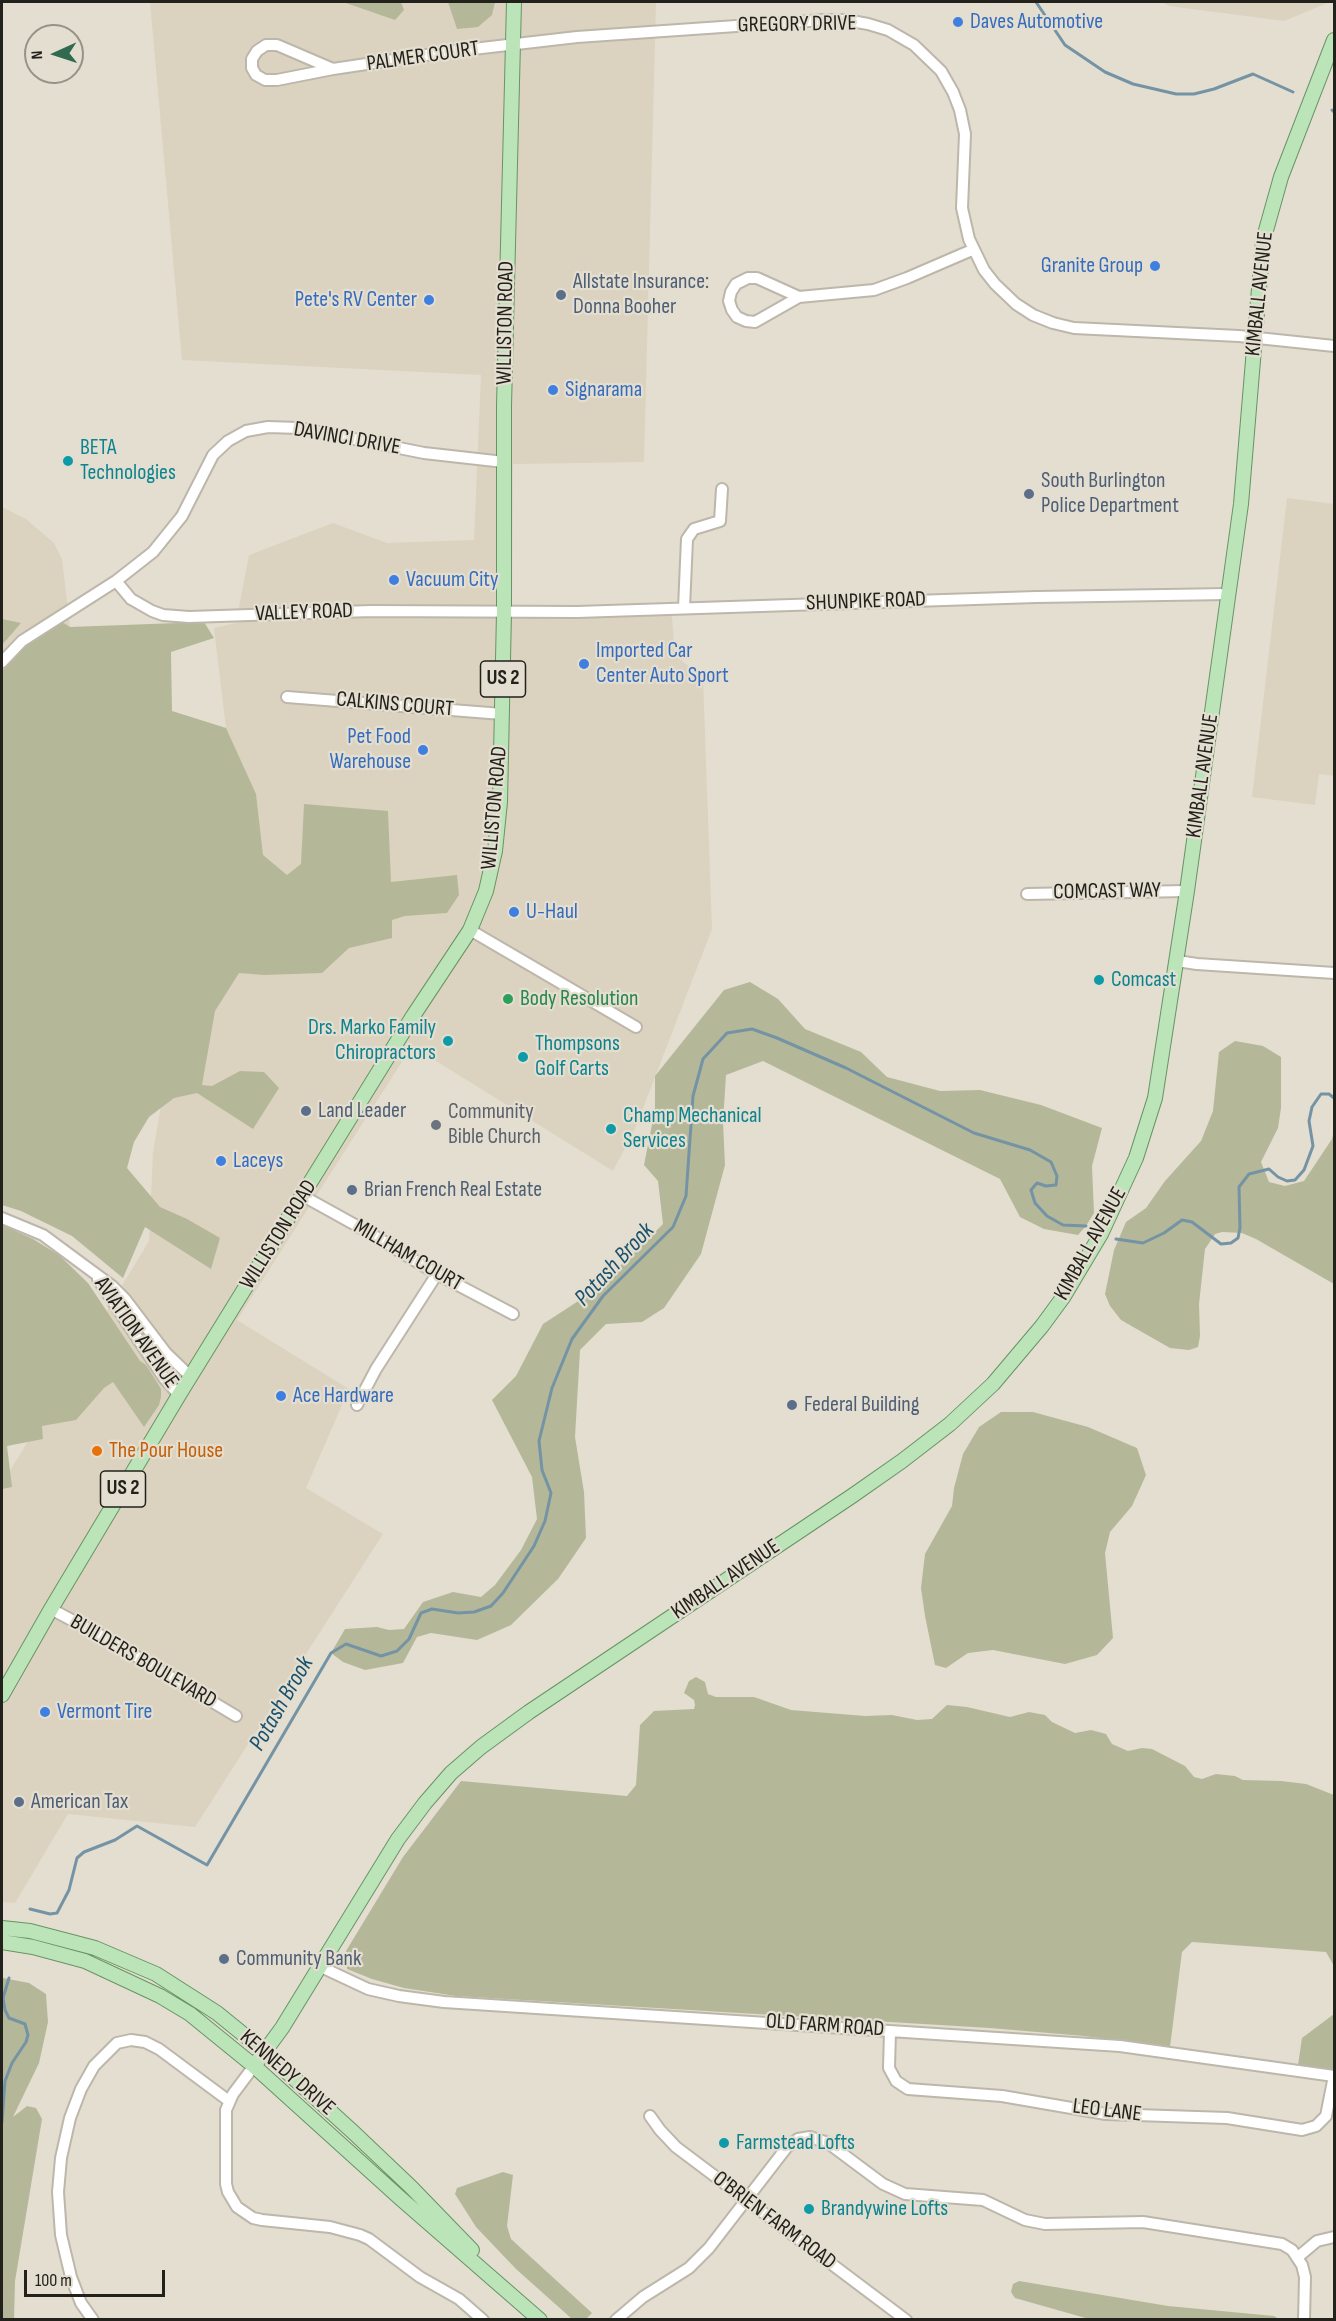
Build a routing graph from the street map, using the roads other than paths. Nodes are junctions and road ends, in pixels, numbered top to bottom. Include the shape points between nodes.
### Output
1 (514, 2) edge
2 (1335, 40) edge
3 (513, 45) junction
4 (333, 69) junction
5 (972, 250) junction
6 (799, 297) junction
7 (1254, 337) junction
8 (1335, 346) edge
9 (504, 462) junction
10 (722, 489) dead end
11 (116, 581) junction
12 (1229, 594) junction
13 (684, 608) junction
14 (504, 612) junction
15 (2, 662) edge
16 (287, 697) dead end
17 (502, 714) junction
18 (1187, 891) junction
19 (1027, 894) dead end
20 (470, 930) junction
21 (1177, 961) junction
22 (1335, 973) edge
23 (636, 1027) dead end
24 (303, 1196) junction
25 (2, 1218) edge
26 (92, 1271) junction
27 (436, 1274) junction
28 (513, 1314) dead end
29 (191, 1377) junction
30 (180, 1395) junction
31 (357, 1405) dead end
32 (51, 1609) junction
33 (2, 1695) edge
34 (236, 1716) dead end
35 (2, 1928) edge
36 (2, 1942) edge
37 (319, 1966) junction
38 (890, 2031) junction
39 (265, 2052) junction
40 (254, 2066) junction
41 (1334, 2076) edge
42 (229, 2101) junction
43 (650, 2116) dead end
44 (747, 2201) junction
45 (1335, 2237) edge
46 (1298, 2257) junction
47 (520, 2302) junction
48 (93, 2319) edge
49 (483, 2319) edge
50 (540, 2319) edge
51 (615, 2319) edge
52 (906, 2319) edge
53 (1304, 2319) edge

1 - 3 main road, WILLISTON ROAD / US 2
2 - 7 main road, KIMBALL AVENUE via 1281,177 1266,227
3 - 4 street, PALMER COURT
3 - 5 street, GREGORY DRIVE via 823,20 857,21 888,30 929,58 954,93 964,134 962,208
3 - 9 main road, WILLISTON ROAD / US 2
4 - 4 street, PALMER COURT via 277,45 266,45 252,59 256,75 265,80
5 - 6 street via 886,287
5 - 7 street, GREGORY DRIVE via 1008,298 1053,323 1097,330
6 - 6 street via 753,278 736,284 729,301 737,317 750,322
7 - 8 street, GREGORY DRIVE
7 - 12 main road, KIMBALL AVENUE via 1244,475
9 - 11 street, DAVINCI DRIVE via 424,453 299,428 246,431 213,454 182,516 163,542
9 - 14 main road, WILLISTON ROAD / US 2
10 - 13 street via 720,521 694,529 687,539
11 - 14 street, VALLEY ROAD via 140,605 175,616
11 - 15 street, DAVINCI DRIVE via 33,633
12 - 13 street, SHUNPIKE ROAD
12 - 18 main road, KIMBALL AVENUE
13 - 14 street, SHUNPIKE ROAD
14 - 17 main road, WILLISTON ROAD / US 2
16 - 17 street, CALKINS COURT
17 - 20 main road, WILLISTON ROAD / US 2 via 495,852 486,891
18 - 19 street, COMCAST WAY
18 - 21 main road, KIMBALL AVENUE
20 - 23 street
20 - 24 main road, WILLISTON ROAD / US 2
21 - 22 street
21 - 37 main road, KIMBALL AVENUE via 1155,1098 1136,1158 1083,1265 1019,1356 965,1411 903,1461 529,1712 466,1760 414,1817
24 - 27 street, MILLHAM COURT
24 - 29 main road, WILLISTON ROAD / US 2
25 - 26 street, AVIATION AVENUE via 43,1235
26 - 29 street, AVIATION AVENUE via 125,1299 166,1353
26 - 30 street, AVIATION AVENUE via 164,1378
27 - 28 street, MILLHAM COURT
27 - 31 street
29 - 30 main road, WILLISTON ROAD / US 2
30 - 32 main road, WILLISTON ROAD / US 2
32 - 33 main road, WILLISTON ROAD / US 2
32 - 34 street, BUILDERS BOULEVARD
35 - 39 main road, KENNEDY DRIVE via 95,1948 156,1974 217,2013
36 - 40 main road, KENNEDY DRIVE via 85,1961 117,1975 190,2014
37 - 38 street, OLD FARM ROAD via 368,1989 444,2002
37 - 39 main road, KIMBALL AVENUE
38 - 41 street, OLD FARM ROAD via 1120,2046
38 - 41 street, LEO LANE via 889,2068 896,2081 908,2089 1002,2096 1106,2114 1227,2118 1302,2130 1316,2126 1326,2116
39 - 40 main road, KIMBALL AVENUE
39 - 47 main road, KENNEDY DRIVE via 411,2187
40 - 42 street
40 - 47 main road, KENNEDY DRIVE
42 - 48 street via 159,2049 138,2040 117,2043 90,2072 70,2118 58,2192 61,2235 71,2277 81,2303
42 - 49 street via 224,2128 226,2184 237,2207 253,2218 330,2227 369,2239
43 - 44 street, O'BRIEN FARM ROAD via 676,2147
44 - 46 street via 793,2142 816,2137 898,2192 983,2200 1025,2220 1045,2224 1143,2222 1250,2237 1282,2244
44 - 51 street via 689,2268
44 - 52 street, O'BRIEN FARM ROAD
45 - 46 street via 1317,2241
46 - 53 street via 1305,2277
47 - 50 main road, KENNEDY DRIVE

